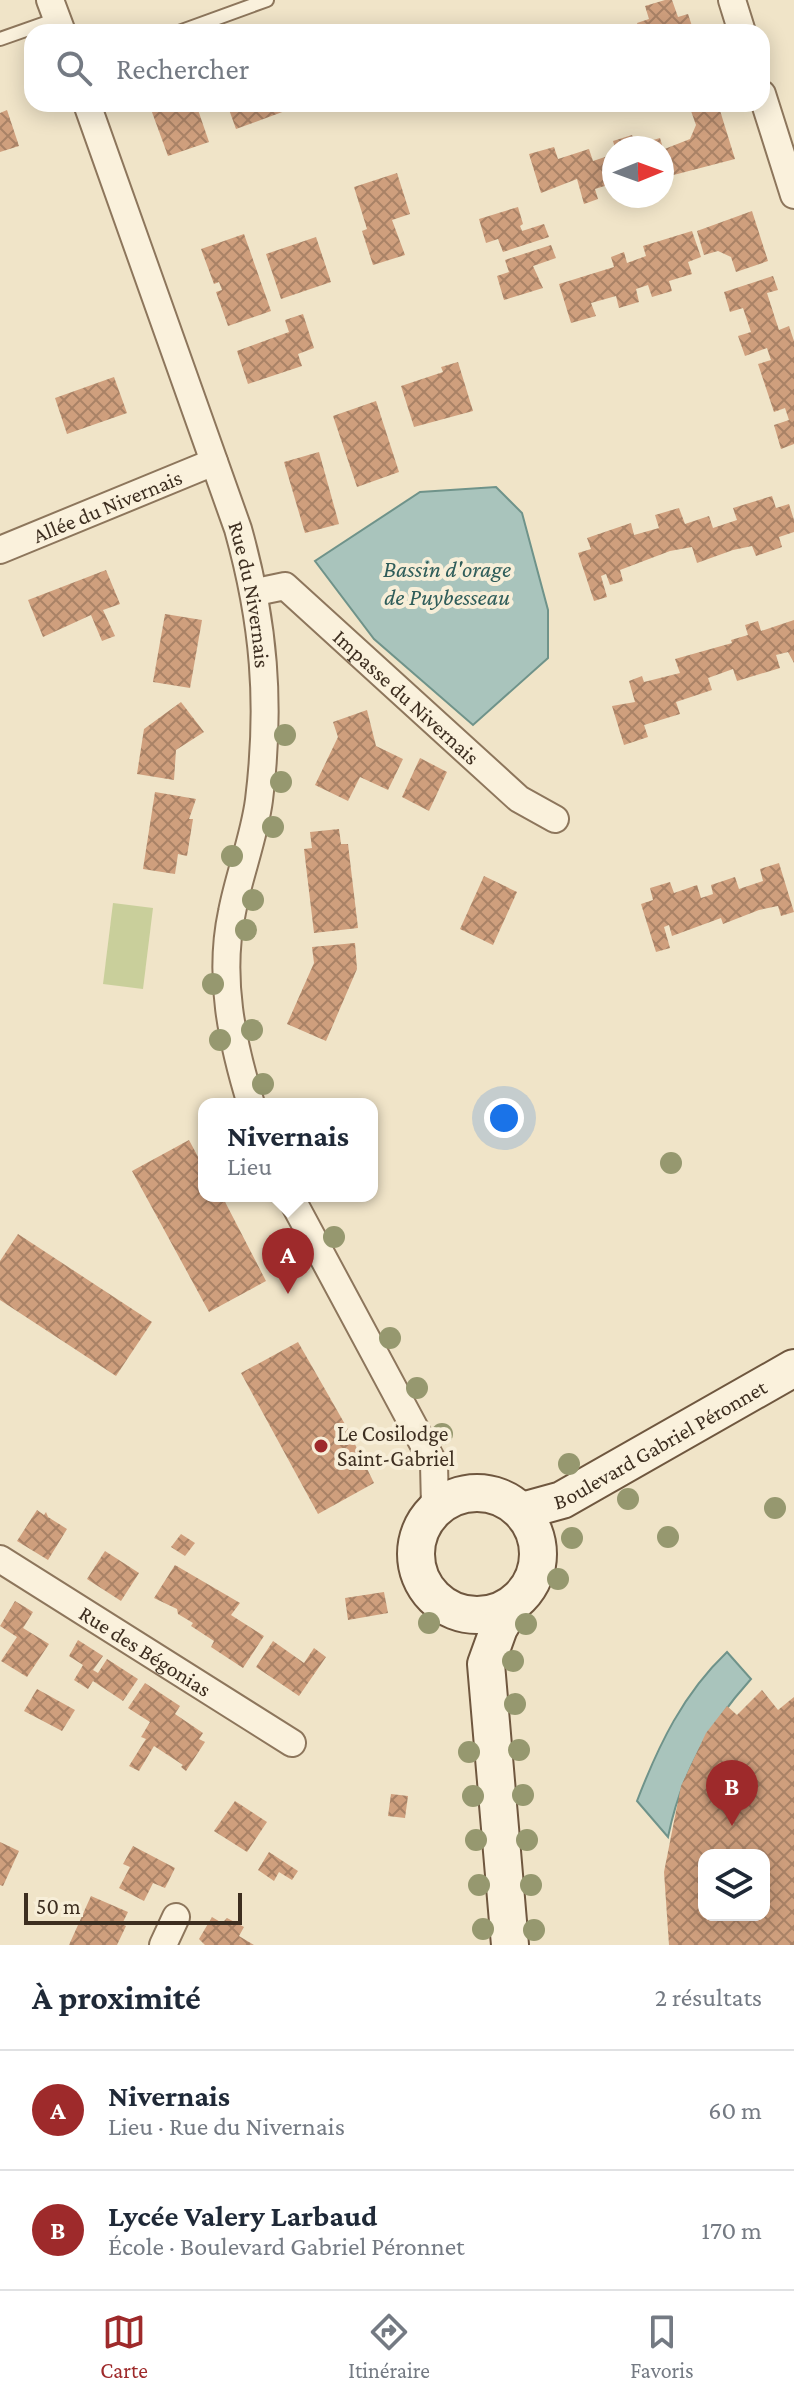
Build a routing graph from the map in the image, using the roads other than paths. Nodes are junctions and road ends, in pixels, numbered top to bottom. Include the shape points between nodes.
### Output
1 (267, 0) edge
2 (732, 0) edge
3 (201, 24) edge
4 (740, 24) edge
5 (24, 30) edge
6 (0, 39) edge
7 (90, 112) edge
8 (768, 112) edge
9 (794, 195) edge
10 (214, 462) junction
11 (0, 550) edge
12 (256, 592) junction
13 (555, 819) dead end
14 (250, 1098) edge
15 (293, 1202) edge
16 (794, 1368) edge
17 (794, 1391) edge
18 (435, 1507) junction
19 (522, 1511) junction
20 (539, 1551) junction
21 (0, 1559) edge
22 (512, 1606) junction
23 (452, 1611) junction
24 (486, 1664) junction
25 (292, 1743) dead end
26 (176, 1917) dead end
27 (163, 1945) edge
28 (510, 1945) edge

1 - 3 lane
2 - 4 street
5 - 6 lane
7 - 10 street, Rue du Nivernais
8 - 9 street
10 - 11 street, Allée du Nivernais
10 - 12 street, Rue du Nivernais
12 - 13 street, Impasse du Nivernais via 285,586 519,799
12 - 14 street, Rue du Nivernais via 266,667 259,803 225,957 228,1009
15 - 18 street via 434,1464
16 - 19 main road, Boulevard Gabriel Péronnet via 562,1500
17 - 20 main road, Boulevard Gabriel Péronnet via 573,1514
18 - 19 main road via 460,1493 489,1492
18 - 23 main road via 418,1531 415,1566 431,1597
19 - 20 main road
20 - 22 main road via 532,1582
21 - 25 street, Rue des Bégonias
22 - 23 main road via 483,1615
22 - 24 main road
23 - 24 main road
24 - 28 main road
26 - 27 street

